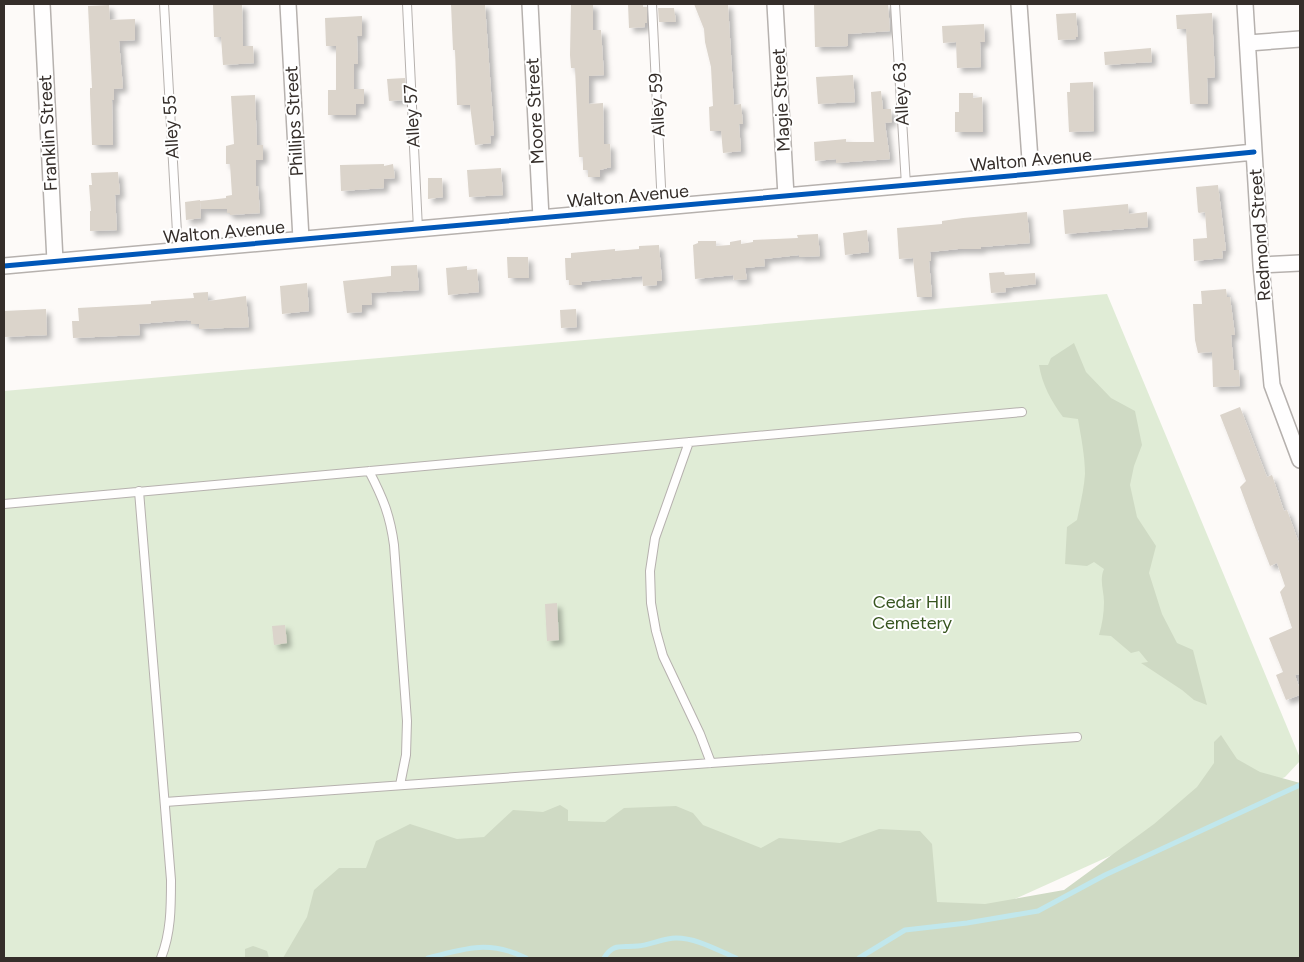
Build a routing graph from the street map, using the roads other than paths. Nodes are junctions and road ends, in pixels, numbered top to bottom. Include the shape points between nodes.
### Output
1 (42, 4) edge
2 (164, 4) edge
3 (288, 4) edge
4 (407, 4) edge
5 (530, 4) edge
6 (652, 4) edge
7 (776, 4) edge
8 (895, 4) edge
9 (1019, 4) edge
10 (1245, 4) edge
11 (1300, 39) edge
12 (1248, 43) junction
13 (1254, 152) junction
14 (1031, 174) junction
15 (906, 185) junction
16 (786, 196) junction
17 (662, 207) junction
18 (541, 218) junction
19 (418, 229) junction
20 (301, 239) junction
21 (178, 250) junction
22 (55, 261) junction
23 (1300, 263) edge
24 (1261, 265) junction
25 (4, 266) edge
26 (1022, 412) dead end
27 (689, 442) junction
28 (1300, 460) edge
29 (369, 471) junction
30 (140, 492) junction
31 (4, 504) edge
32 (1077, 737) dead end
33 (711, 763) junction
34 (400, 785) junction
35 (165, 802) junction
36 (161, 958) edge

1 - 22 street, Franklin Street
2 - 21 lane, Alley 55
3 - 20 street, Phillips Street
4 - 19 lane, Alley 57
5 - 18 street, Moore Street
6 - 17 lane, Alley 59
7 - 16 street, Magie Street
8 - 15 lane, Alley 63
9 - 14 street
10 - 12 street, Redmond Street
11 - 12 street
12 - 13 street, Redmond Street
13 - 14 street, Walton Avenue
13 - 24 street, Redmond Street
14 - 15 street, Walton Avenue
15 - 16 street, Walton Avenue
16 - 17 street, Walton Avenue
17 - 18 street, Walton Avenue
18 - 19 street, Walton Avenue
19 - 20 street, Walton Avenue
20 - 21 street, Walton Avenue
21 - 22 street, Walton Avenue
22 - 25 street, Walton Avenue
23 - 24 street
24 - 28 street, Redmond Street via 1272,385
26 - 27 lane
27 - 29 lane
27 - 33 lane via 655,538 650,571 651,603 663,656
29 - 30 lane
29 - 34 lane via 384,501 394,545 407,721 406,756
30 - 31 lane
30 - 35 lane
32 - 33 lane
33 - 34 lane
34 - 35 lane
35 - 36 lane via 172,913

